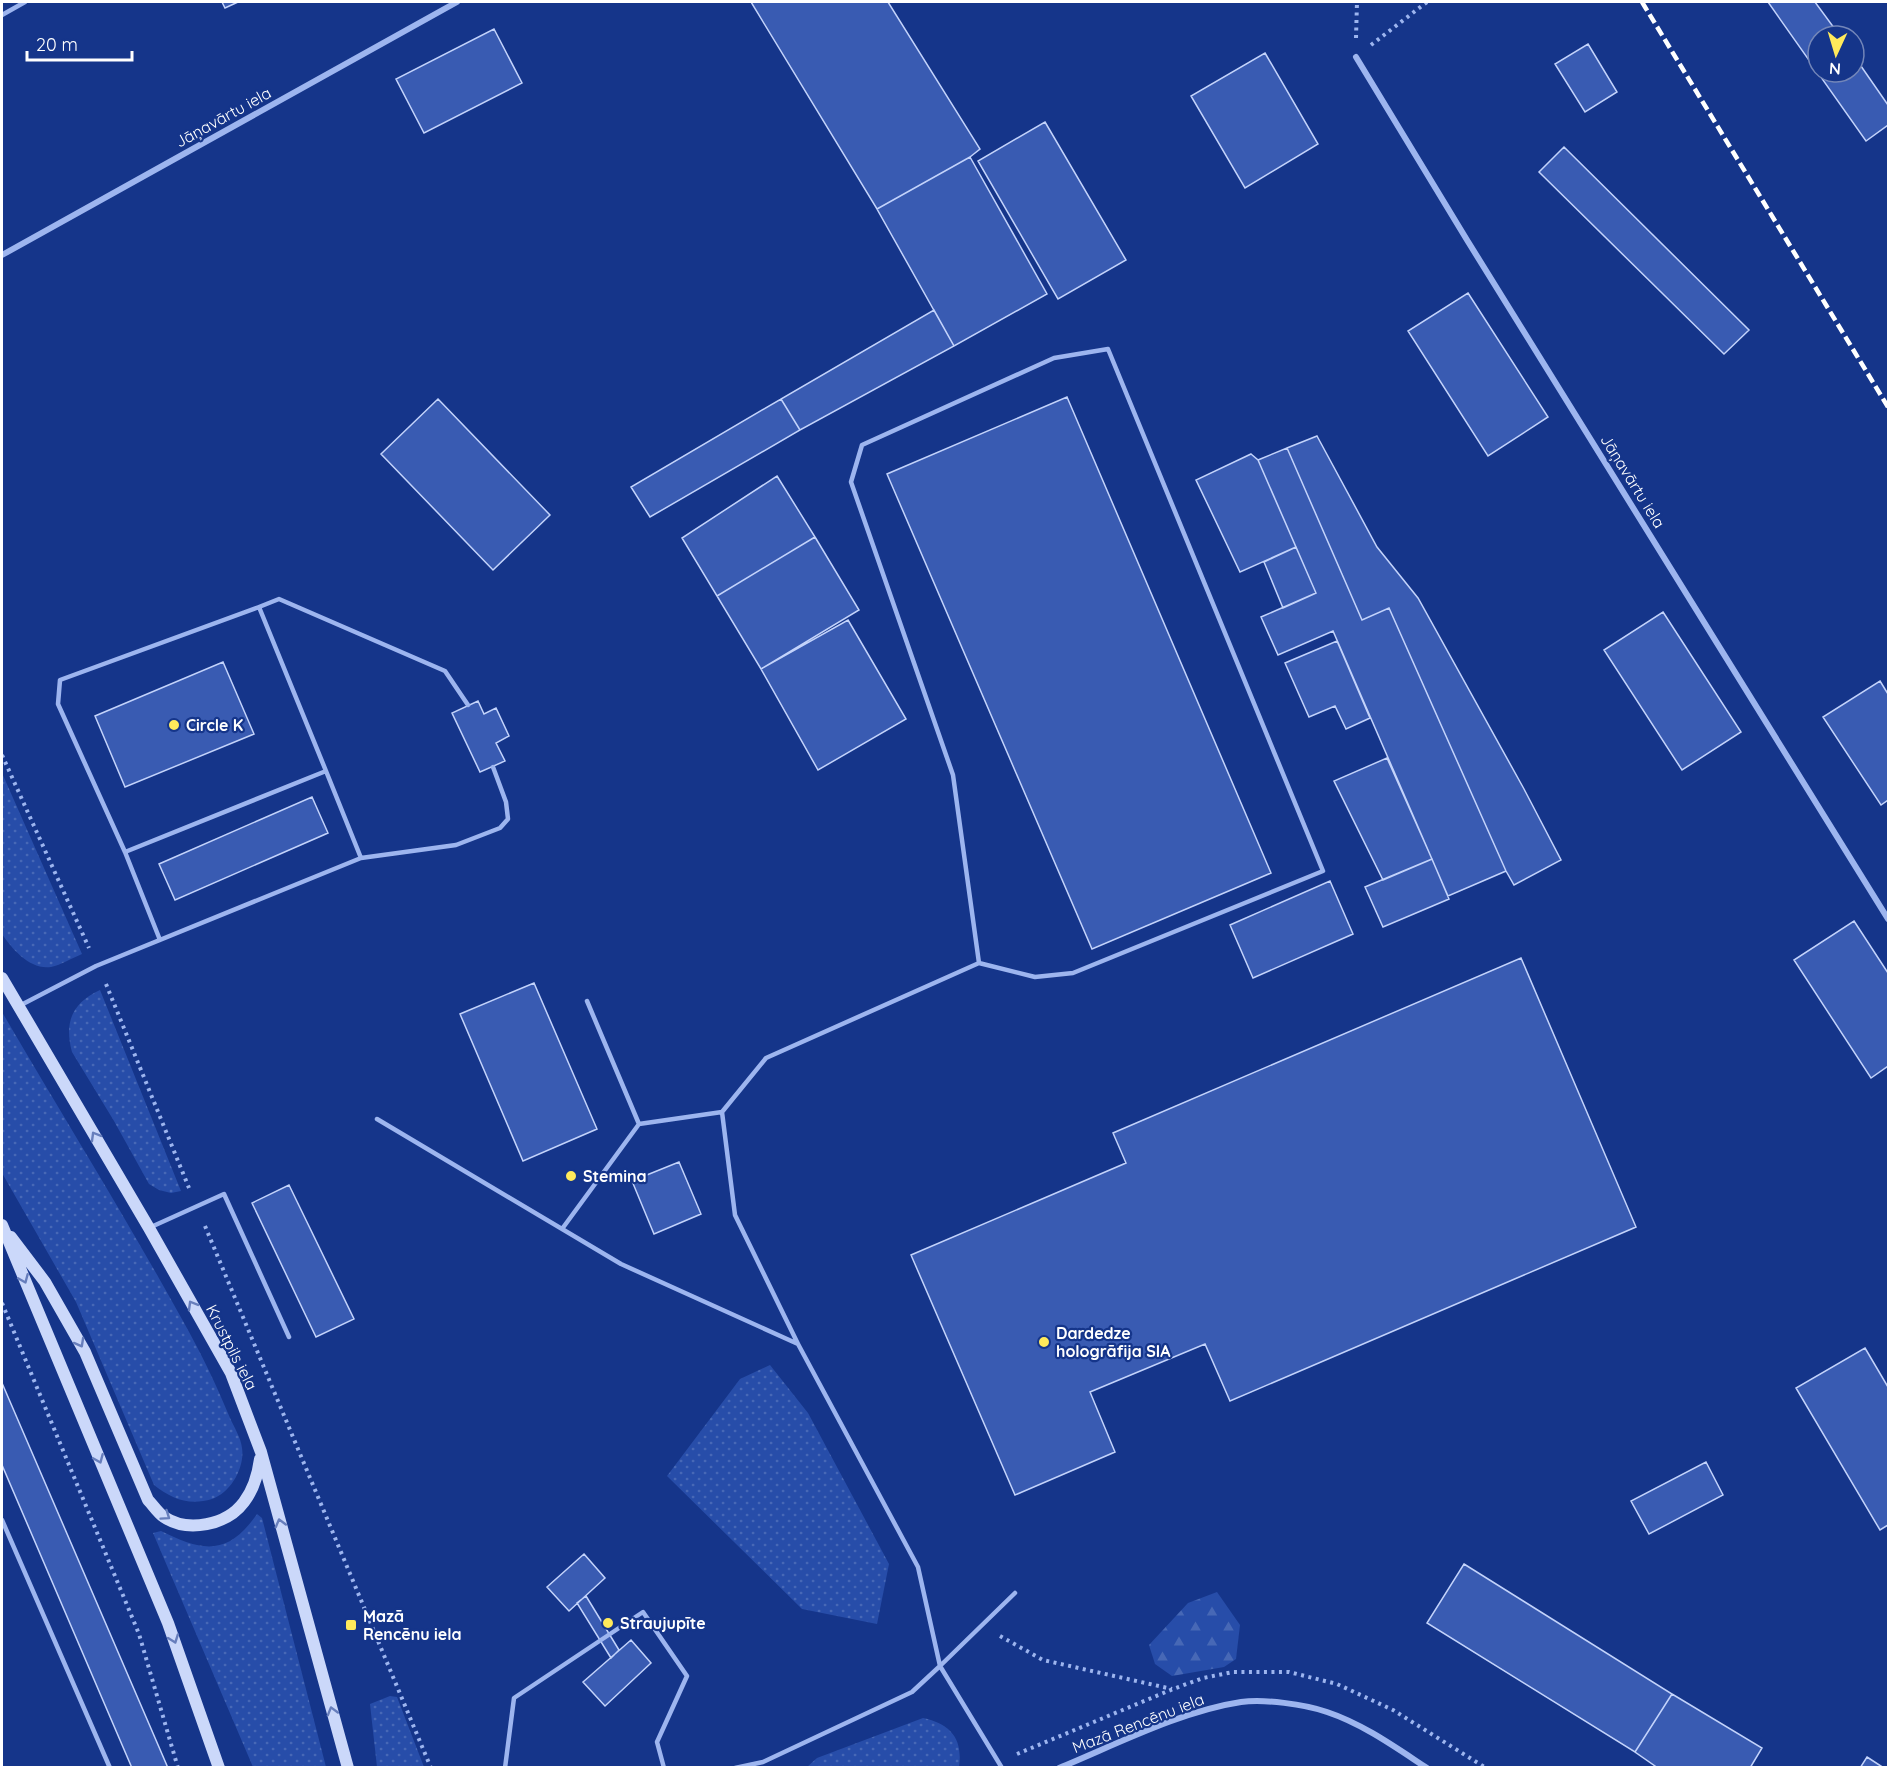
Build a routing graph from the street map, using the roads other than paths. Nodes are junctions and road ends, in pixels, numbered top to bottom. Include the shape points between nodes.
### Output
1 (25, 2) edge
2 (457, 2) edge
3 (2, 15) edge
4 (1356, 57) road end
5 (2, 255) edge
6 (259, 607) junction
7 (468, 705) dead end
8 (493, 766) dead end
9 (326, 771) junction
10 (125, 852) junction
11 (361, 858) junction
12 (1888, 919) edge
13 (160, 940) junction
14 (979, 963) junction
15 (2, 978) edge
16 (587, 1001) dead end
17 (18, 1006) junction
18 (722, 1112) junction
19 (377, 1119) dead end
20 (639, 1124) junction
21 (2, 1225) edge
22 (149, 1228) junction
23 (562, 1229) junction
24 (289, 1337) dead end
25 (798, 1344) junction
26 (261, 1452) junction
27 (2, 1520) edge
28 (1015, 1593) dead end
29 (940, 1666) junction
30 (763, 1761) junction
31 (110, 1767) edge
32 (219, 1767) edge
33 (348, 1767) edge
34 (505, 1767) edge
35 (664, 1767) edge
36 (735, 1767) edge
37 (766, 1767) edge
38 (1002, 1767) edge
39 (1059, 1767) edge
40 (1427, 1767) edge

1 - 3 lane
2 - 5 street, Jāņavārtu iela
4 - 12 street, Jāņavārtu iela
6 - 7 lane via 279,600 445,671
6 - 9 lane
6 - 10 lane via 60,680 58,704
8 - 11 lane via 507,810 508,819 500,828 456,845
9 - 10 lane
9 - 11 lane
10 - 13 lane
11 - 13 lane
13 - 17 lane via 96,966
14 - 14 lane via 1035,977 1073,973 1323,871 1108,349 1054,358 862,445 851,482 953,775
14 - 18 lane via 766,1058
15 - 17 main road, Krustpils iela
16 - 20 lane
22 -> 17 main road, Krustpils iela
18 - 20 lane
18 - 25 lane via 735,1215
19 - 23 lane
20 - 23 lane
21 -> 26 main road via 45,1282 79,1342 148,1500 163,1517 200,1526 232,1513 252,1488
21 -> 32 main road via 168,1623
22 - 24 lane via 224,1194
26 -> 22 main road, Krustpils iela via 231,1373
23 - 25 lane via 621,1264
25 - 29 lane via 918,1567
33 -> 26 main road, Krustpils iela
27 - 31 lane
28 - 29 lane
29 - 30 lane via 912,1692
29 - 38 lane
30 - 36 lane
30 - 37 lane
34 - 35 lane via 514,1698 644,1612 687,1676 657,1742
39 - 40 street, Mazā Rencēnu iela via 1192,1714 1242,1702 1284,1703 1326,1711 1365,1729

